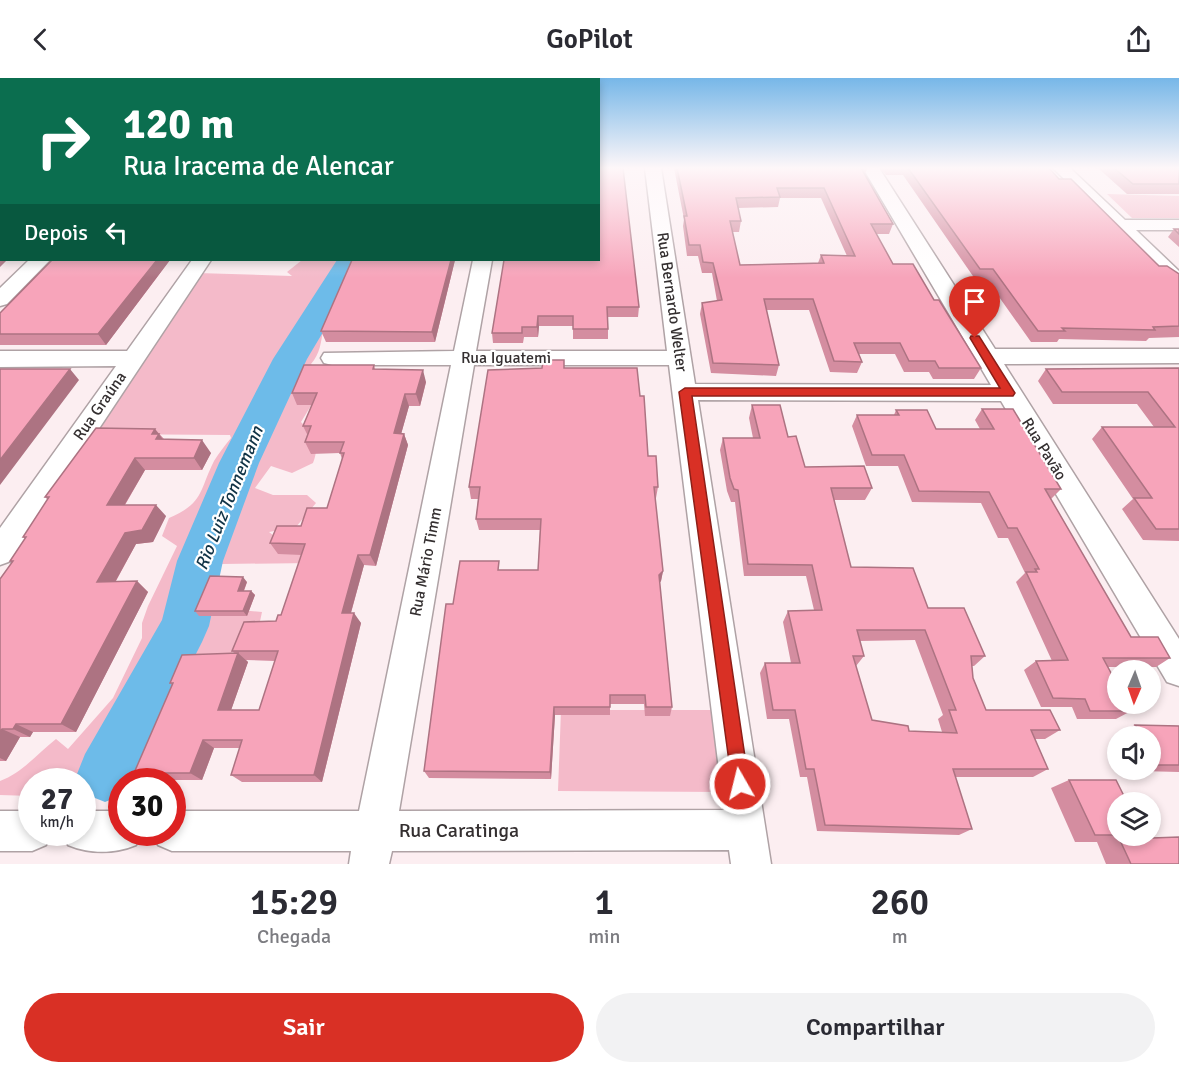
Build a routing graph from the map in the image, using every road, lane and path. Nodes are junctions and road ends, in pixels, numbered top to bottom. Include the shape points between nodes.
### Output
1 (658, 205) edge
2 (894, 205) edge
3 (1099, 205) edge
4 (1120, 225) junction
5 (1179, 225) edge
6 (39, 261) edge
7 (200, 261) edge
8 (482, 261) edge
9 (1179, 282) edge
10 (0, 300) edge
11 (1179, 356) edge
12 (987, 357) junction
13 (0, 358) edge
14 (133, 358) junction
15 (332, 358) dead end
16 (464, 358) junction
17 (680, 358) junction
18 (685, 392) junction
19 (1009, 393) junction
20 (0, 552) edge
21 (1179, 670) edge
22 (0, 831) edge
23 (18, 831) edge
24 (186, 832) edge
25 (372, 847) edge
26 (748, 847) edge

1 - 17 street, Rua Bernardo Welter
2 - 12 street, Rua Pavão
3 - 4 street
4 - 5 street
4 - 9 street
6 - 10 street
7 - 14 street, Rua Graúna
8 - 16 street, Rua Mário Timm
11 - 12 street
12 - 19 street, Rua Pavão
13 - 14 street
14 - 20 street, Rua Graúna
15 - 16 street, Rua Iguatemi
16 - 17 street, Rua Iguatemi
16 - 25 street, Rua Mário Timm
17 - 18 street, Rua Bernardo Welter
18 - 19 street
18 - 26 street, Rua Bernardo Welter
19 - 21 street, Rua Pavão
22 - 23 street
24 - 25 street, Rua Caratinga
25 - 26 street, Rua Caratinga

